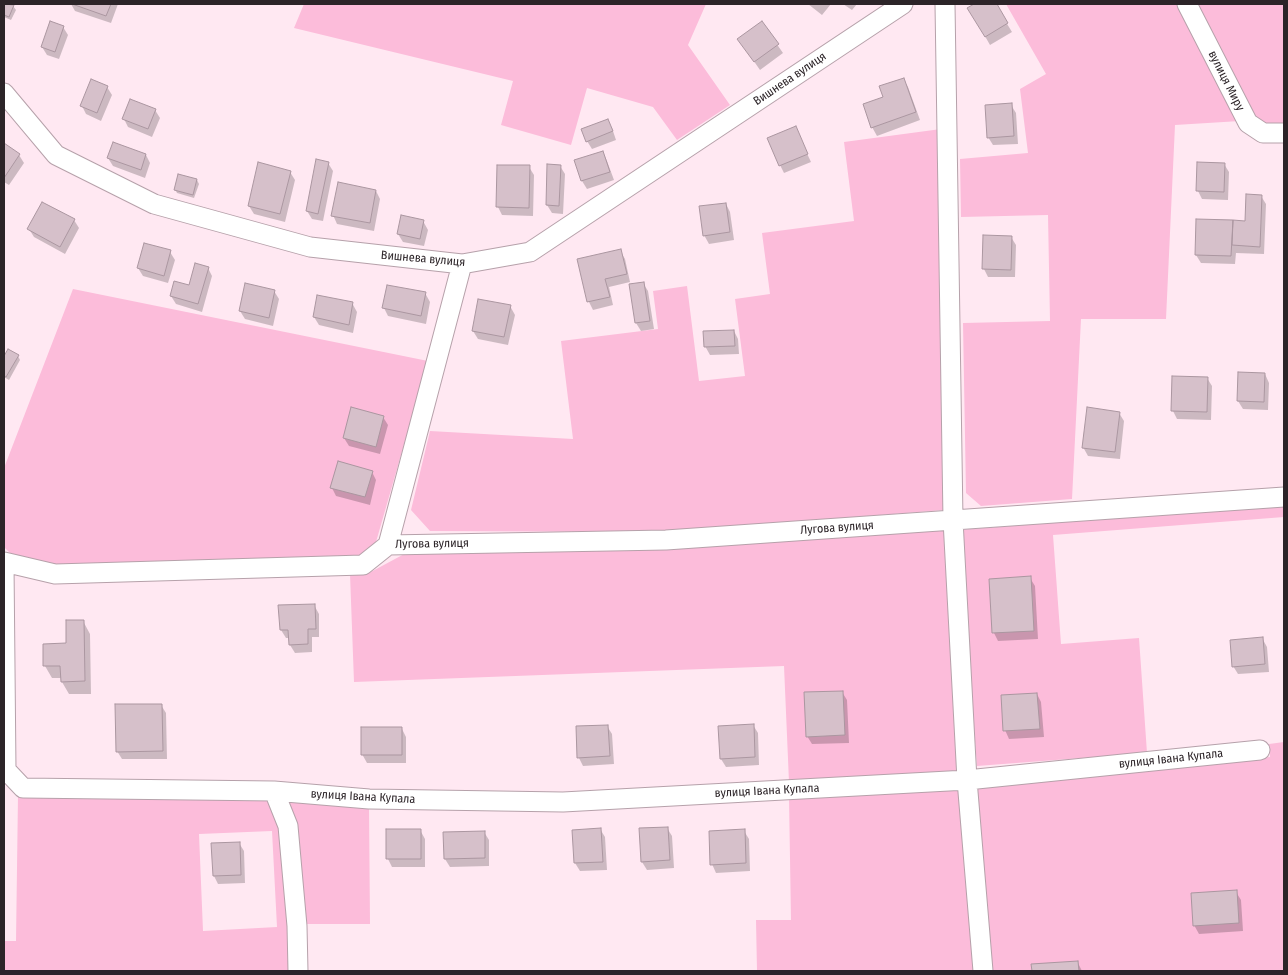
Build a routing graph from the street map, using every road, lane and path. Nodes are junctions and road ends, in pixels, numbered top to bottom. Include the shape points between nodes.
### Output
1 (903, 4) edge
2 (945, 4) edge
3 (1187, 4) edge
4 (4, 93) edge
5 (1284, 133) edge
6 (462, 264) junction
7 (1284, 497) edge
8 (953, 520) junction
9 (388, 545) junction
10 (4, 563) edge
11 (1260, 750) dead end
12 (967, 780) junction
13 (4, 787) edge
14 (23, 788) junction
15 (274, 790) junction
16 (298, 971) edge
17 (983, 971) edge

1 - 6 street, Вишнева вулиця via 530,252
2 - 8 street
3 - 5 street, вулиця Миру via 1248,123 1263,133
4 - 6 street, Вишнева вулиця via 56,155 154,204 310,247
6 - 9 street, Лугова вулиця
7 - 8 street, Лугова вулиця
8 - 9 street, Лугова вулиця via 666,540
8 - 12 street
9 - 10 street, Лугова вулиця via 363,565 55,574
10 - 14 street via 6,770
11 - 12 street, вулиця Івана Купала
12 - 15 street, вулиця Івана Купала via 563,802 369,800
12 - 17 street
13 - 14 street
14 - 15 street, вулиця Івана Купала
15 - 16 street via 288,826

